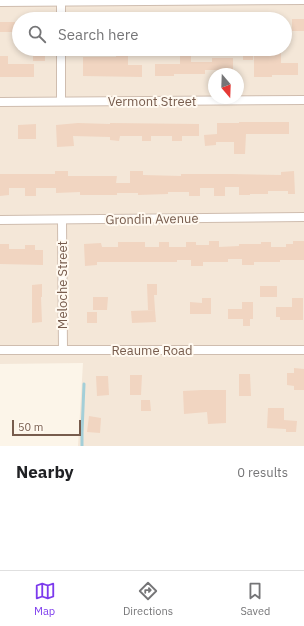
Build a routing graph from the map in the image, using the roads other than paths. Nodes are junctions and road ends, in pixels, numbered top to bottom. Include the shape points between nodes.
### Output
1 (304, 0) edge
2 (61, 1) junction
3 (0, 2) edge
4 (61, 12) edge
5 (61, 56) edge
6 (304, 100) edge
7 (61, 101) junction
8 (0, 102) edge
9 (304, 217) edge
10 (0, 220) edge
11 (62, 220) junction
12 (0, 350) edge
13 (62, 350) junction
14 (304, 350) edge

1 - 2 street
2 - 3 street
2 - 4 street
5 - 7 street
6 - 7 street, Vermont Street
7 - 8 street, Vermont Street
9 - 11 street, Grondin Avenue
10 - 11 street, Grondin Avenue
11 - 13 street, Meloche Street
12 - 13 street, Reaume Road
13 - 14 street, Reaume Road

